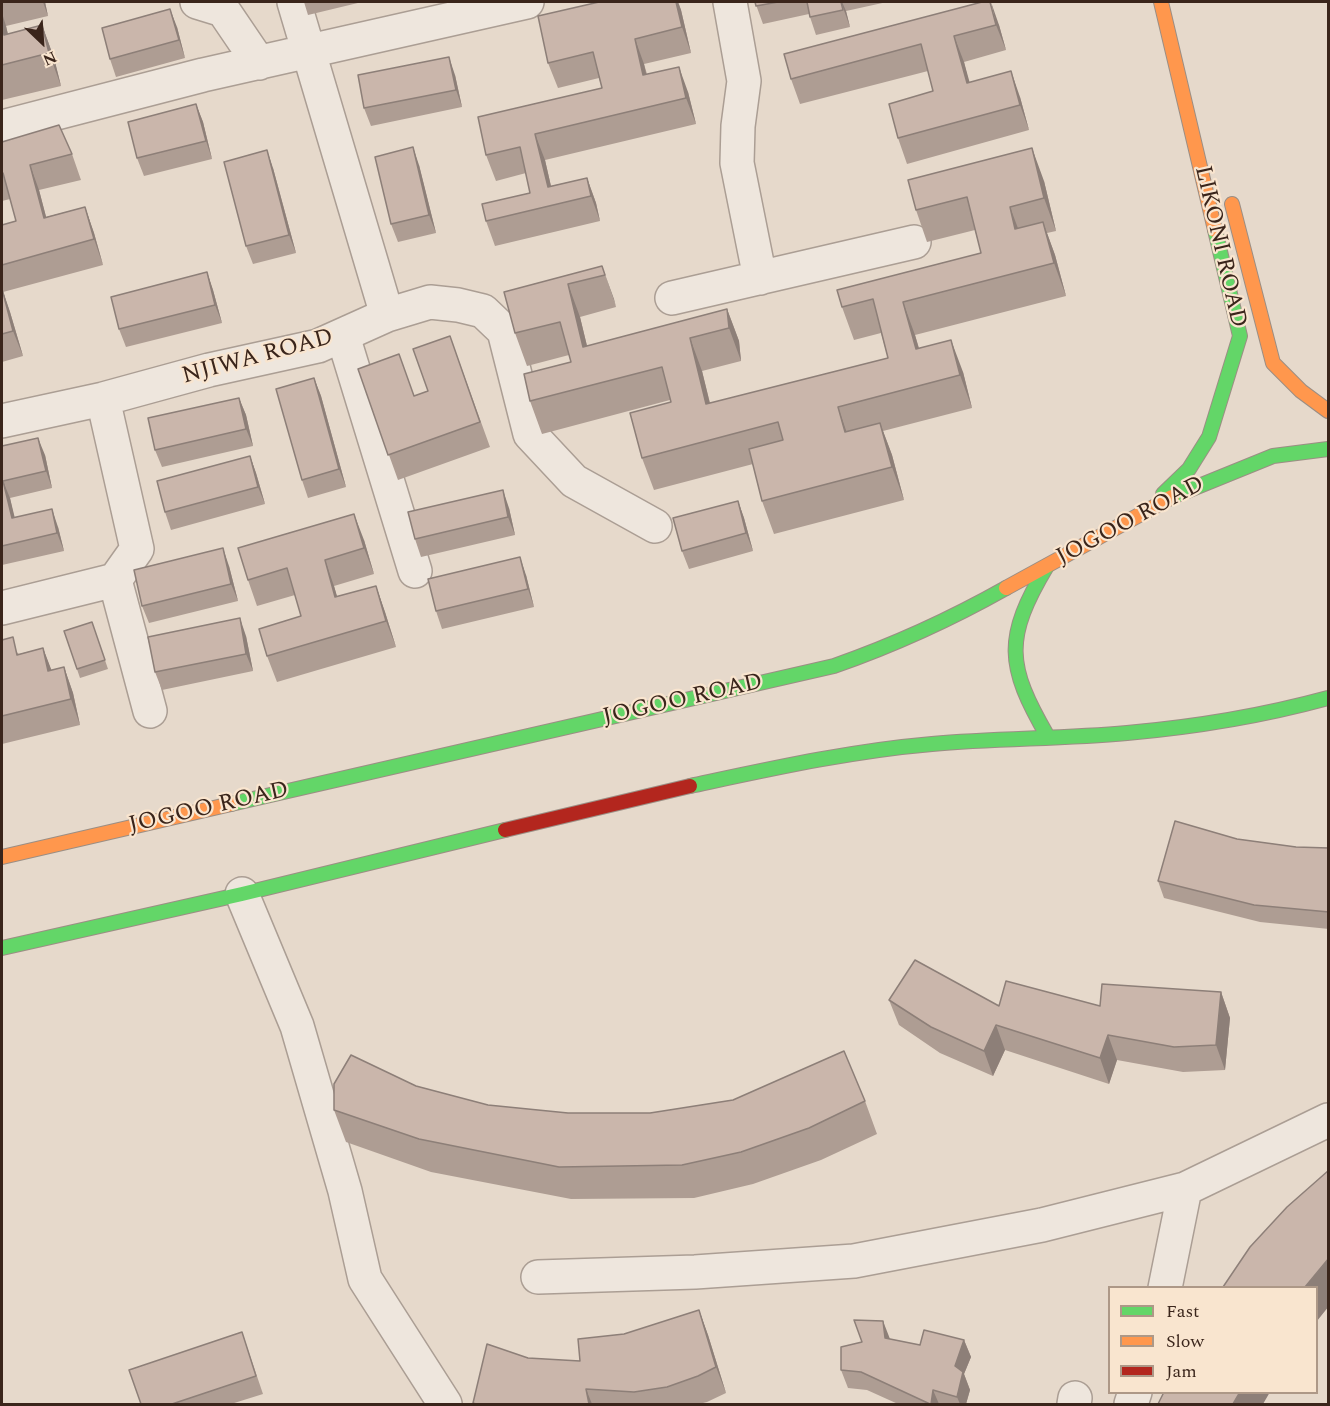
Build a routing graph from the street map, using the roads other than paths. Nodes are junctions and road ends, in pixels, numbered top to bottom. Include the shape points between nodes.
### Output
1 (197, 2) edge
2 (294, 2) edge
3 (527, 2) edge
4 (730, 2) edge
5 (1161, 2) edge
6 (308, 51) junction
7 (259, 63) junction
8 (2, 127) edge
9 (1229, 190) dead end
10 (914, 242) edge
11 (760, 278) junction
12 (672, 298) dead end
13 (387, 315) junction
14 (343, 336) junction
15 (103, 399) junction
16 (1329, 411) edge
17 (2, 421) edge
18 (1329, 449) edge
19 (1151, 506) junction
20 (655, 526) dead end
21 (1047, 566) junction
22 (415, 571) dead end
23 (115, 579) junction
24 (2, 608) edge
25 (1329, 698) edge
26 (150, 711) dead end
27 (1048, 737) junction
28 (2, 857) edge
29 (242, 894) junction
30 (2, 948) edge
31 (1329, 1120) edge
32 (1185, 1189) junction
33 (538, 1277) dead end
34 (1165, 1286) edge
35 (445, 1404) edge

1 - 7 street via 223,10
2 - 6 street
3 - 6 street
4 - 11 street via 744,81 737,163
5 - 19 main road, LIKONI ROAD via 1240,336 1209,437 1189,469
6 - 7 street
6 - 13 street
7 - 8 street
9 - 16 main road, LIKONI ROAD via 1274,363 1301,391
10 - 11 street
11 - 12 street
13 - 14 street, NJIWA ROAD
13 - 20 street, NJIWA ROAD via 430,302 483,311 504,331 530,434 574,481
14 - 15 street, NJIWA ROAD via 318,346
14 - 22 street
15 - 17 street, NJIWA ROAD
15 - 23 street via 137,549
18 - 19 main road, JOGOO ROAD via 1272,456
19 - 21 main road, JOGOO ROAD
21 - 27 main road via 1019,616 1013,648 1017,674
21 - 28 main road, JOGOO ROAD via 964,612 834,666
23 - 24 street
23 - 26 street
25 - 27 main road via 1218,722
27 - 29 main road via 931,744 816,759 491,831
29 - 30 main road
29 - 35 street via 297,1026 345,1191 365,1278
31 - 32 street
32 - 33 street via 1042,1225 854,1262
32 - 34 street

